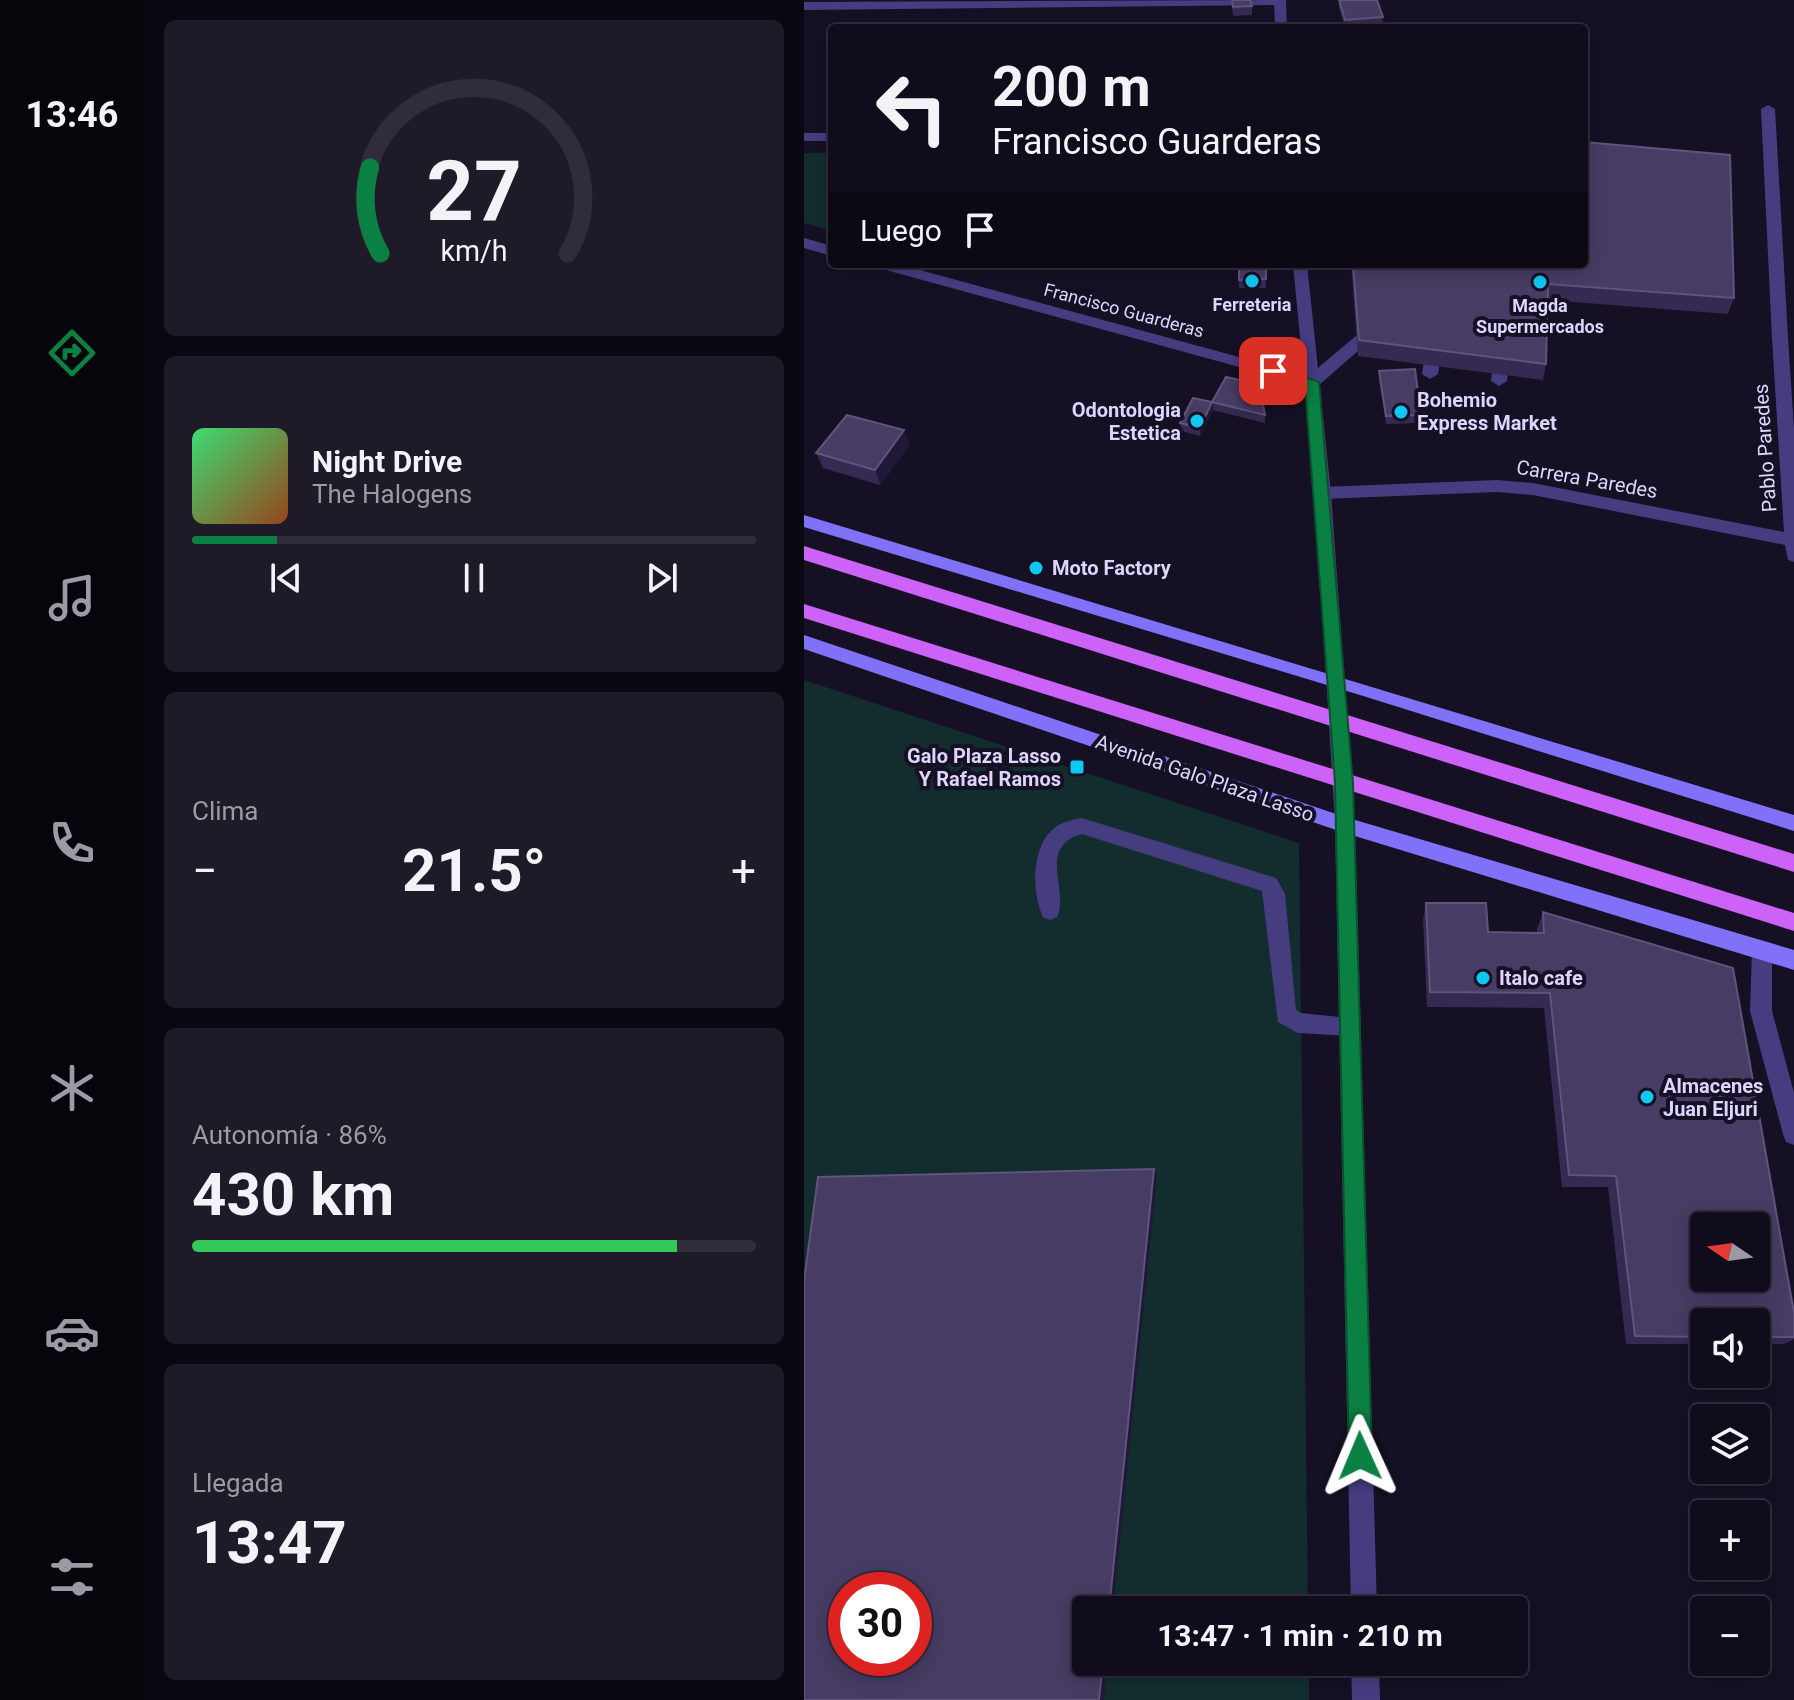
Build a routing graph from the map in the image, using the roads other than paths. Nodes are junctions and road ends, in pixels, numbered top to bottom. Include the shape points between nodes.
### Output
1 (1280, 1) edge
2 (804, 6) edge
3 (1281, 24) edge
4 (1768, 109) dead end
5 (804, 137) edge
6 (828, 137) edge
7 (804, 243) edge
8 (828, 250) edge
9 (895, 268) edge
10 (1300, 268) edge
11 (1378, 313) edge
12 (1505, 326) edge
13 (1437, 329) edge
14 (1430, 374) dead end
15 (1499, 381) dead end
16 (1312, 382) junction
17 (1323, 493) junction
18 (804, 521) edge
19 (1793, 540) edge
20 (804, 553) edge
21 (1794, 555) edge
22 (804, 611) edge
23 (804, 642) edge
24 (1337, 681) junction
25 (1340, 720) junction
26 (1344, 783) junction
27 (1794, 823) edge
28 (1345, 825) junction
29 (1794, 863) edge
30 (1050, 911) dead end
31 (1794, 922) edge
32 (1762, 950) junction
33 (1794, 960) edge
34 (1350, 1026) junction
35 (1794, 1134) edge
36 (1364, 1596) edge
37 (1365, 1676) edge
38 (1366, 1700) edge

1 - 2 street
1 - 3 street
4 - 19 street, Pablo Paredes
5 - 6 street
7 - 8 street
9 - 16 street, Francisco Guarderas
10 - 16 street
11 - 16 street via 1362,339
12 - 15 street
13 - 14 street
16 - 17 street
17 - 19 street, Carrera Paredes via 1533,489
17 - 24 street
18 - 24 main road
19 - 21 street, Pablo Paredes
20 - 25 main road
22 - 26 main road, Avenida Galo Plaza Lasso
23 - 28 main road, Avenida Galo Plaza Lasso
24 - 25 street
24 - 27 main road
25 - 26 street
25 - 29 main road
26 - 28 street
26 - 31 main road, Avenida Galo Plaza Lasso
28 - 32 main road, Avenida Galo Plaza Lasso
28 - 34 street
30 - 34 street via 1044,867 1065,828 1082,826 1269,884 1275,894 1286,1015 1298,1023
32 - 33 main road, Avenida Galo Plaza Lasso
32 - 35 street via 1761,1011
34 - 36 street
37 - 38 street

